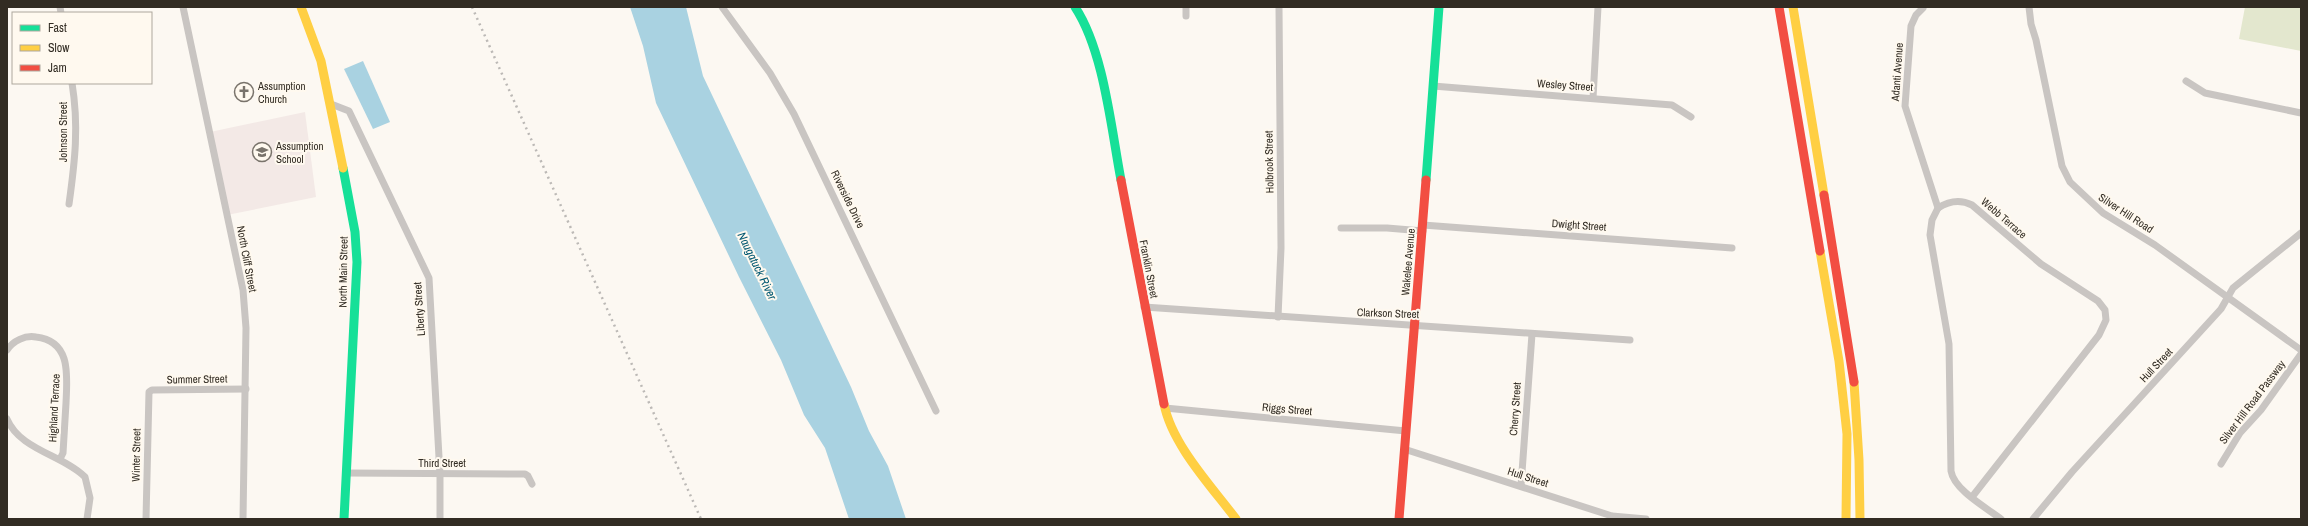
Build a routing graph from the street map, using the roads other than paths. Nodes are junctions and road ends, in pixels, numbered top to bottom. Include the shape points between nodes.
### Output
1 (183, 7) edge
2 (301, 7) edge
3 (722, 7) edge
4 (1075, 7) edge
5 (1186, 7) edge
6 (1279, 7) edge
7 (1438, 7) edge
8 (1598, 7) edge
9 (1779, 7) edge
10 (1793, 7) edge
11 (2029, 7) edge
12 (1923, 8) dead end
13 (1186, 16) dead end
14 (2186, 81) dead end
15 (72, 84) edge
16 (1433, 86) junction
17 (1593, 98) junction
18 (331, 104) junction
19 (2301, 113) edge
20 (1692, 117) dead end
21 (68, 204) dead end
22 (1938, 208) junction
23 (1341, 228) dead end
24 (1423, 228) junction
25 (2301, 233) edge
26 (1732, 248) dead end
27 (2227, 296) junction
28 (1144, 307) junction
29 (1278, 317) junction
30 (1415, 324) junction
31 (1532, 334) junction
32 (1630, 340) dead end
33 (7, 350) edge
34 (2301, 350) edge
35 (2301, 354) edge
36 (246, 389) junction
37 (149, 392) joint
38 (1165, 408) junction
39 (936, 411) dead end
40 (7, 419) edge
41 (1406, 431) junction
42 (1404, 449) junction
43 (60, 459) junction
44 (2221, 464) dead end
45 (346, 473) junction
46 (440, 475) junction
47 (532, 484) dead end
48 (1521, 486) junction
49 (1972, 497) junction
50 (1611, 517) edge
51 (87, 519) edge
52 (146, 519) edge
53 (243, 519) edge
54 (344, 519) edge
55 (440, 519) edge
56 (1236, 519) edge
57 (1399, 519) edge
58 (1646, 519) edge
59 (1846, 519) edge
60 (1860, 519) edge
61 (2001, 519) edge
62 (2033, 519) edge

1 - 36 street, North Cliff Street via 243,290
2 - 18 main road, North Main Street via 320,61
3 - 39 street, Riverside Drive via 770,73 794,114
4 - 28 main road, Franklin Street via 1086,24 1101,77
5 - 13 street
6 - 29 street, Holbrook Street via 1281,248
7 - 16 main road, Wakelee Avenue
8 - 17 street
9 - 59 main road via 1839,361 1846,434
10 - 60 main road via 1852,360 1858,417
11 - 27 street, Silver Hill Road via 2062,166 2070,182 2103,213 2155,245
12 - 22 street, Adanti Avenue via 1911,26 1905,106
14 - 19 street via 2205,93
15 - 21 street, Johnson Street via 76,110 76,152
16 - 17 street, Wesley Street
16 - 24 main road, Wakelee Avenue
17 - 20 street, Wesley Street via 1672,105
18 - 45 main road, North Main Street via 356,247
18 - 46 street, Liberty Street via 349,111 429,278
22 - 49 street via 1932,220 1930,235 1948,344 1951,471 1957,485
22 - 49 street, Webb Terrace via 1955,202 1972,205 2041,264 2095,298 2106,314 2102,331
23 - 24 street, Dwight Street
24 - 26 street, Dwight Street
24 - 30 main road, Wakelee Avenue
25 - 27 street, Hull Street via 2233,288
27 - 34 street, Silver Hill Road
27 - 62 street, Hull Street via 2221,309 2072,472
28 - 29 street, Clarkson Street
28 - 38 main road, Franklin Street
29 - 30 street, Clarkson Street via 1405,326
30 - 31 street, Clarkson Street
30 - 41 main road, Wakelee Avenue
31 - 32 street, Clarkson Street
31 - 48 street, Cherry Street
33 - 43 street, Highland Terrace via 19,340 35,336 54,342 64,356 67,378 63,453
35 - 44 street, Silver Hill Road Passway via 2261,410 2240,433
36 - 37 street, Summer Street
36 - 53 street, North Cliff Street
37 - 52 street, Winter Street
38 - 41 street, Riggs Street
38 - 56 main road, Franklin Street via 1173,431 1185,450
40 - 43 street, Highland Terrace via 12,428 24,439
41 - 42 main road, Wakelee Avenue
42 - 48 street, Hull Street
42 - 57 main road, Wakelee Avenue
43 - 51 street, Highland Terrace via 80,472 87,481 90,498
45 - 46 street, Third Street
45 - 54 main road, North Main Street
46 - 47 street, Third Street via 525,474
46 - 55 street, Liberty Street
48 - 50 street, Hull Street
49 - 61 street
50 - 58 street, Hull Street

